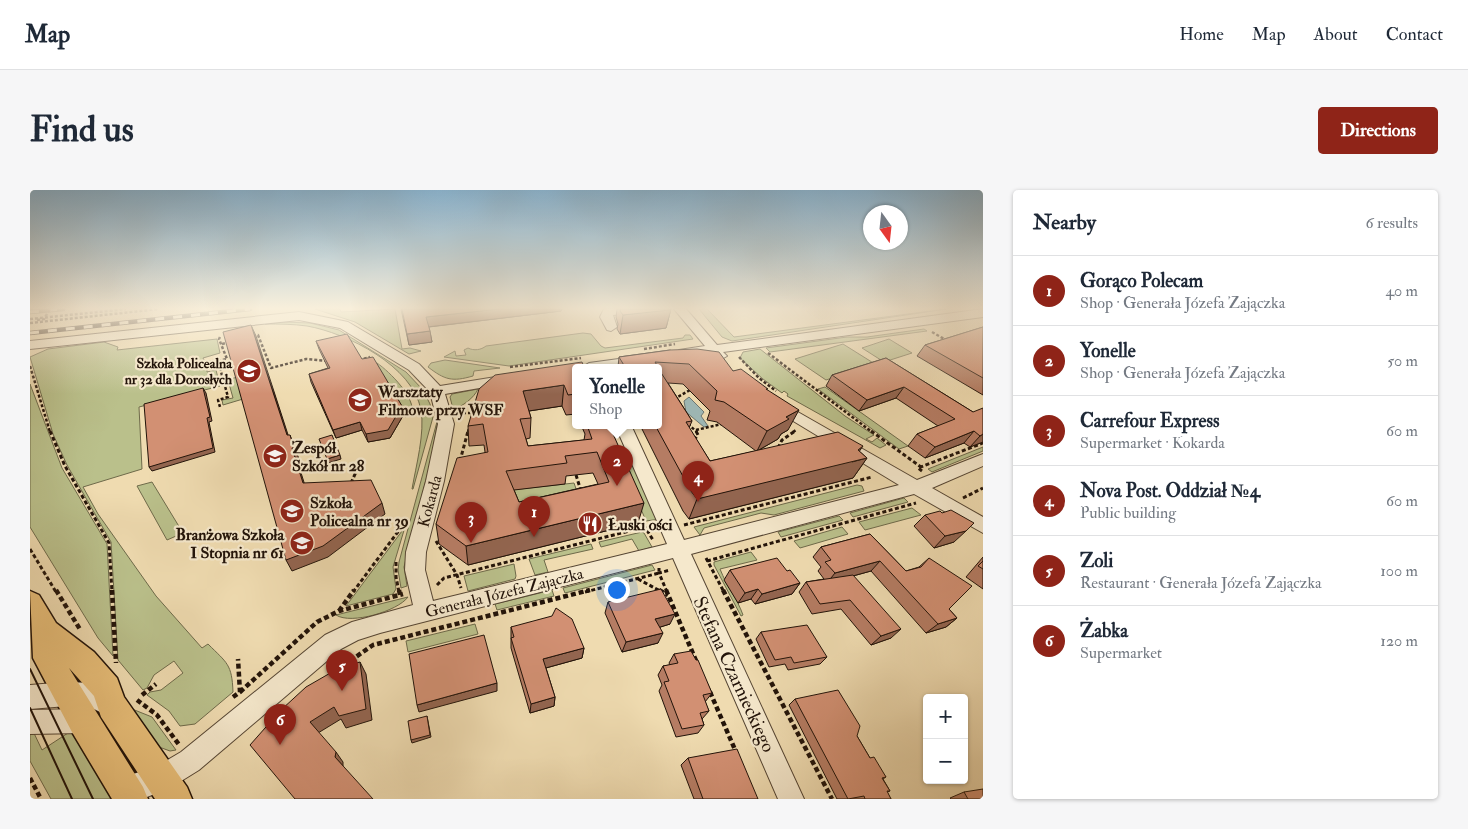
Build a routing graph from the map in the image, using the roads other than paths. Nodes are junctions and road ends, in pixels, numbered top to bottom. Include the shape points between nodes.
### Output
1 (99, 337) edge
2 (366, 337) edge
3 (703, 337) edge
4 (799, 337) edge
5 (50, 343) junction
6 (30, 345) edge
7 (30, 349) edge
8 (713, 349) junction
9 (674, 355) edge
10 (652, 360) edge
11 (618, 364) edge
12 (729, 366) edge
13 (519, 378) edge
14 (437, 391) junction
15 (760, 395) edge
16 (624, 429) edge
17 (983, 460) edge
18 (920, 489) junction
19 (983, 526) edge
20 (680, 549) junction
21 (30, 603) edge
22 (425, 611) junction
23 (46, 632) junction
24 (30, 697) edge
25 (112, 706) junction
26 (75, 707) junction
27 (30, 722) edge
28 (168, 789) edge
29 (128, 793) edge
30 (792, 799) edge

1 - 5 street
2 - 14 street via 414,367
3 - 8 street
4 - 8 street
5 - 6 street
5 - 7 street
8 - 9 street
8 - 12 street
10 - 11 street
13 - 14 street
14 - 22 street, Kokarda via 445,414 444,440 416,552 415,570
15 - 18 street
16 - 20 street, Stefana Czarnieckiego
17 - 18 street, Generała Józefa Zajączka
18 - 19 street
18 - 20 street, Generała Józefa Zajączka
20 - 22 street, Generała Józefa Zajączka
20 - 30 street, Stefana Czarnieckiego
21 - 23 main road
22 - 28 street, Generała Józefa Zajączka via 352,632 337,640 190,761
23 - 25 main road via 84,662 106,688
23 - 26 main road via 47,658
24 - 26 street
25 - 26 street via 92,694
25 - 28 main road
26 - 27 street
26 - 29 main road
28 - 29 street, Generała Józefa Zajączka via 147,784

